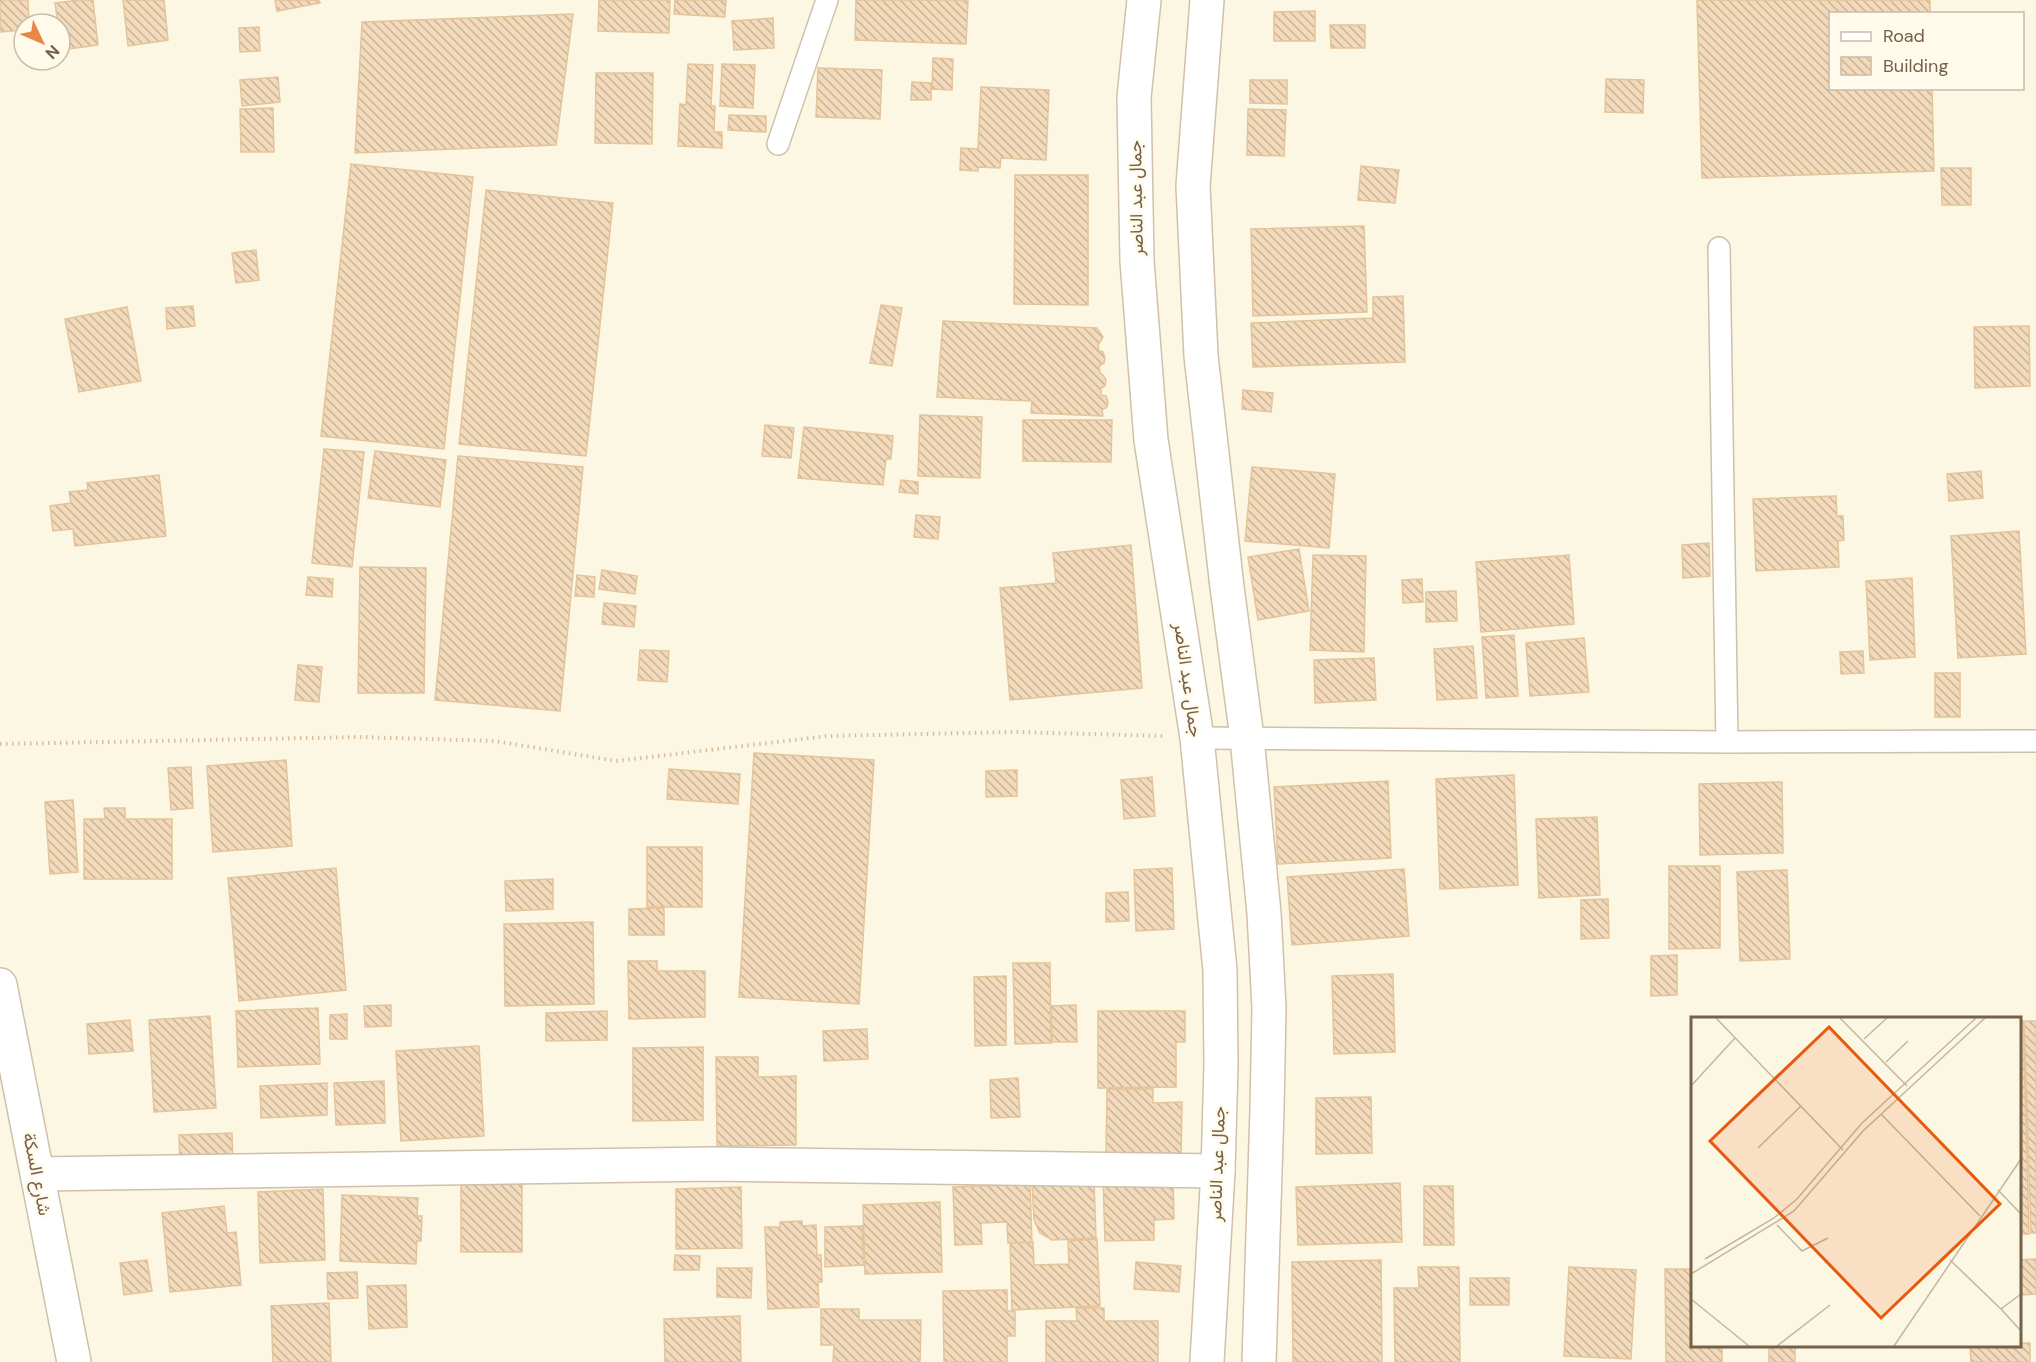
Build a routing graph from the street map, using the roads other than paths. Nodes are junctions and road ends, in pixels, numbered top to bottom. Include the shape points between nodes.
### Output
1 (827, 0) edge
2 (1144, 0) edge
3 (1207, 0) edge
4 (778, 144) dead end
5 (1719, 248) dead end
6 (1197, 738) junction
7 (1247, 738) junction
8 (2036, 741) edge
9 (1727, 742) junction
10 (0, 985) edge
11 (1218, 1171) junction
12 (37, 1174) junction
13 (74, 1362) edge
14 (1207, 1362) edge
15 (1259, 1362) edge

1 - 4 lane
2 - 6 main road, جمال عبد الناصر via 1134,97 1137,261 1151,440
3 - 7 main road via 1193,186 1201,356
5 - 9 lane
6 - 7 lane
6 - 11 main road, جمال عبد الناصر via 1220,970
7 - 9 lane
7 - 15 main road via 1269,1008
8 - 9 lane
10 - 12 main road, شارع السكة
11 - 12 main road via 712,1164
11 - 14 main road, جمال عبد الناصر
12 - 13 main road, شارع السكة

